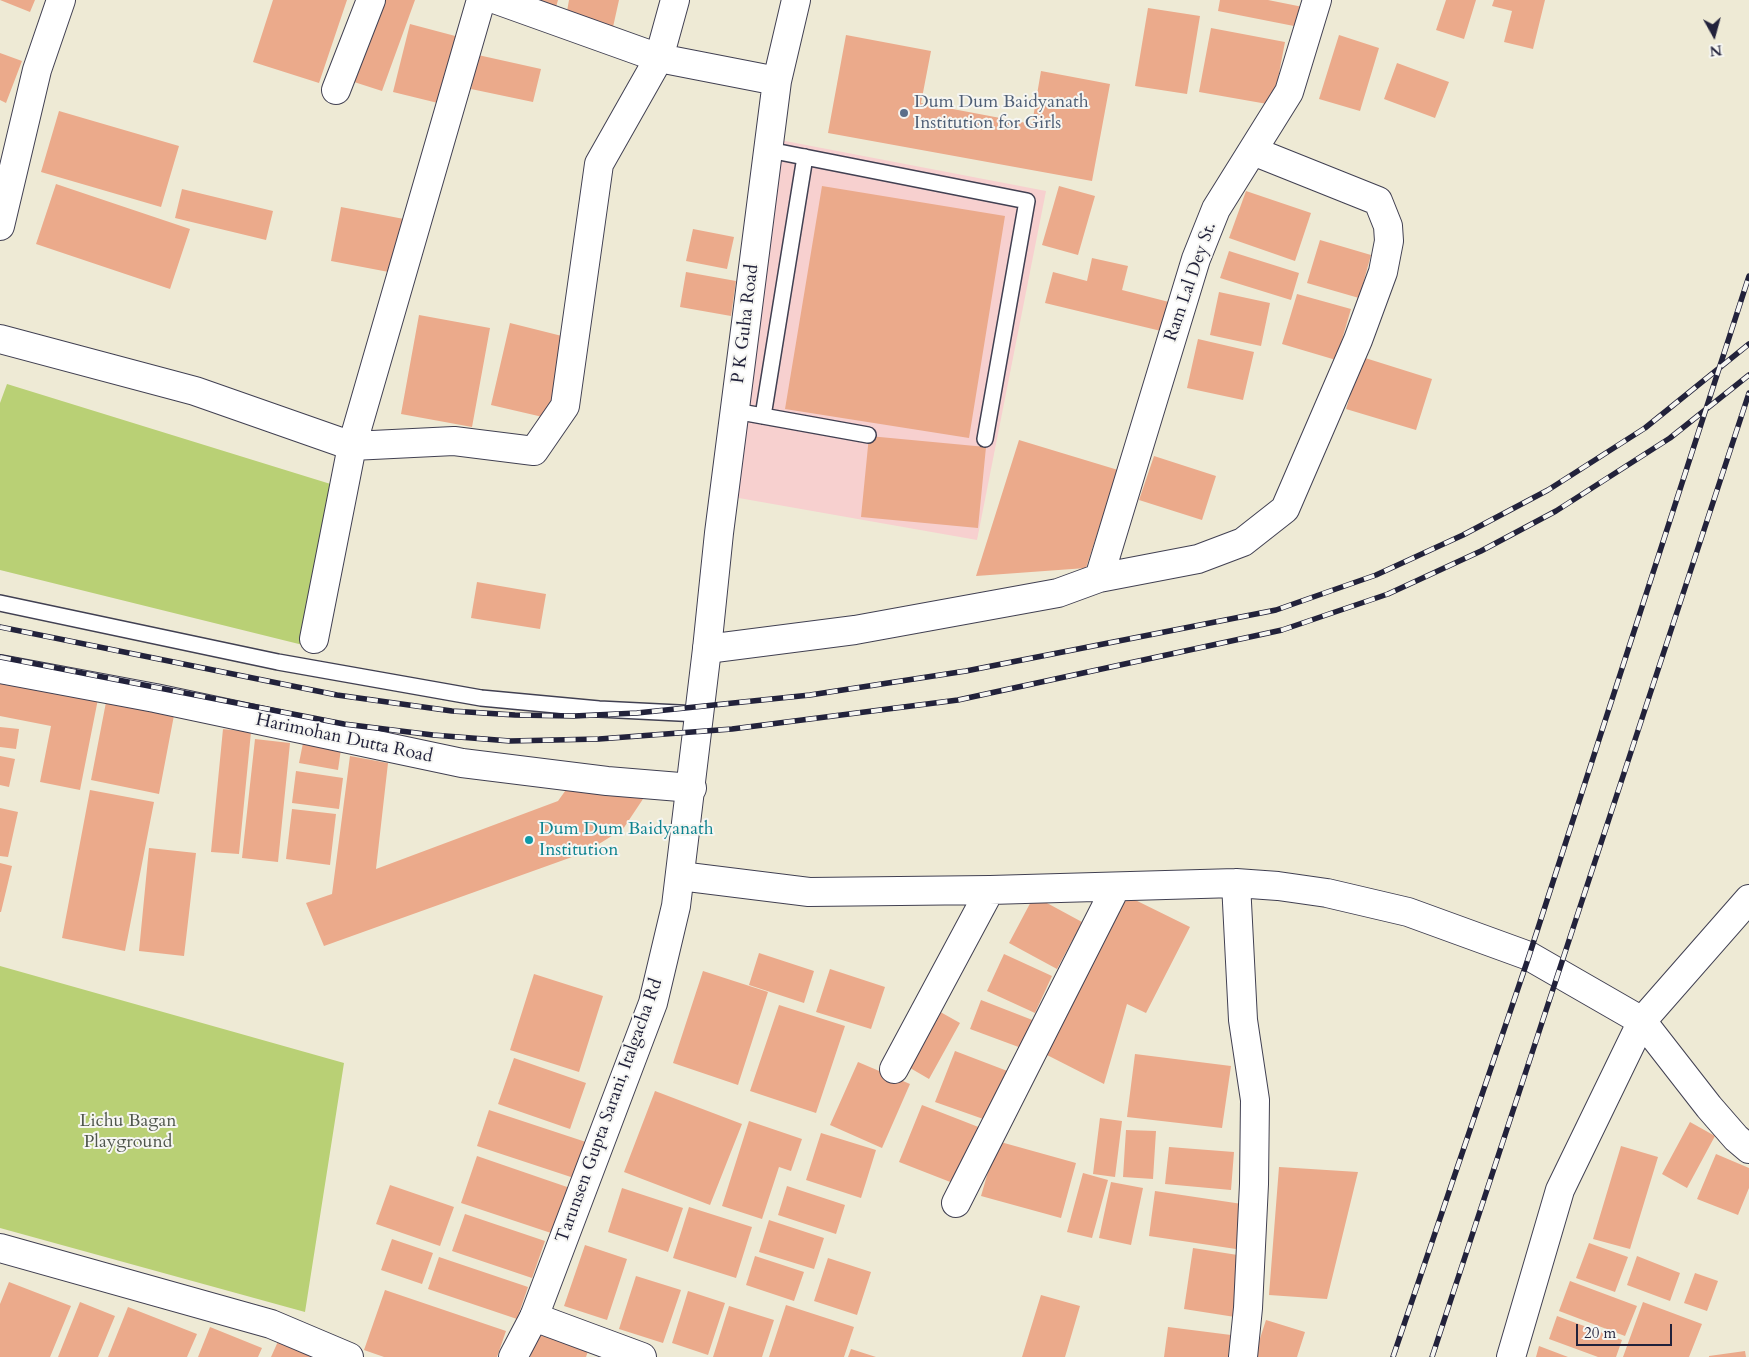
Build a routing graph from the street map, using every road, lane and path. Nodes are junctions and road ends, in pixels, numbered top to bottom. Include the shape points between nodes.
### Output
1 (61, 0) edge
2 (371, 0) edge
3 (481, 0) edge
4 (496, 0) edge
5 (675, 0) edge
6 (796, 0) edge
7 (1317, 0) edge
8 (659, 58) junction
9 (777, 81) junction
10 (336, 90) dead end
11 (769, 150) junction
12 (1253, 151) junction
13 (804, 158) junction
14 (0, 226) edge
15 (0, 339) edge
16 (735, 410) junction
17 (763, 416) junction
18 (868, 435) dead end
19 (985, 439) dead end
20 (352, 446) junction
21 (1099, 578) junction
22 (0, 603) edge
23 (314, 639) dead end
24 (707, 649) junction
25 (0, 670) edge
26 (700, 714) junction
27 (692, 788) junction
28 (680, 876) junction
29 (1236, 883) junction
30 (1116, 887) junction
31 (990, 890) junction
32 (1749, 899) edge
33 (1642, 1021) junction
34 (894, 1069) dead end
35 (1749, 1149) edge
36 (956, 1203) dead end
37 (0, 1248) edge
38 (534, 1317) junction
39 (349, 1357) edge
40 (513, 1357) edge
41 (642, 1357) edge
42 (1243, 1357) edge
43 (1511, 1357) edge

1 - 14 street via 37,70
2 - 10 street
3 - 20 street
4 - 8 street
5 - 8 street
6 - 9 street, P K Guha Road
7 - 12 street, Ram Lal Dey St. via 1289,92
8 - 9 street
8 - 20 street via 599,164 564,406 534,451 454,441
9 - 11 street, P K Guha Road
11 - 13 lane
11 - 16 street, P K Guha Road
12 - 21 street, Ram Lal Dey St. via 1216,209 1196,259
12 - 21 street via 1378,201 1388,226 1389,241 1382,272 1358,340 1285,509 1243,542 1198,559
13 - 17 lane
13 - 19 lane via 1027,201
15 - 20 street via 195,391
16 - 17 lane
16 - 24 street, P K Guha Road
17 - 18 lane
20 - 23 street
21 - 24 street via 1058,593 865,628
22 - 26 lane via 278,662 472,696 599,710
24 - 26 street, Tarunsen Gupta Sarani, Italgacha Rd
25 - 27 street, Harimohan Dutta Road via 154,698 462,764
26 - 27 street, Tarunsen Gupta Sarani, Italgacha Rd
27 - 28 street, Tarunsen Gupta Sarani, Italgacha Rd
28 - 31 street via 809,892
28 - 38 street, Tarunsen Gupta Sarani, Italgacha Rd via 653,1003
29 - 30 street
29 - 33 street via 1327,893 1408,912 1529,956
29 - 42 street via 1243,1020 1255,1100 1254,1184
30 - 31 street
30 - 36 street
31 - 34 street
32 - 33 street
33 - 35 street via 1708,1107
33 - 43 street via 1560,1190
37 - 39 street via 271,1324
38 - 40 street, Tarunsen Gupta Sarani, Italgacha Rd
38 - 41 street

